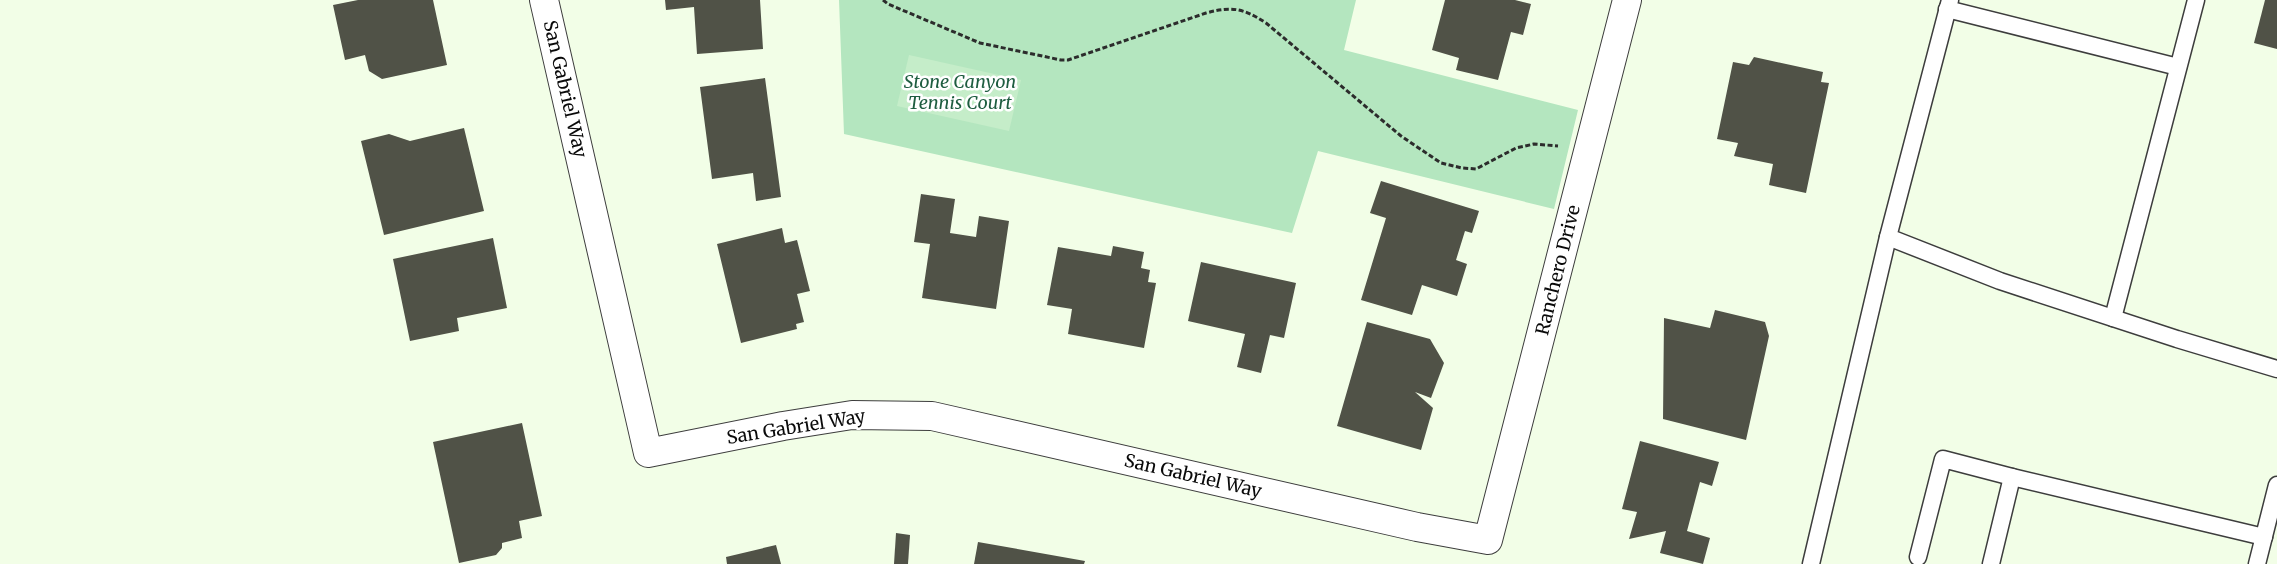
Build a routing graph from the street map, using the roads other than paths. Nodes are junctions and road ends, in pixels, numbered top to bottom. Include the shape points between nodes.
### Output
1 (544, 0) edge
2 (1627, 0) edge
3 (2191, 1) edge
4 (1948, 5) edge
5 (2178, 67) junction
6 (1888, 237) junction
7 (2113, 318) junction
8 (2277, 369) edge
9 (2012, 477) junction
10 (2277, 484) edge
11 (2264, 537) junction
12 (1488, 540) joint
13 (1918, 557) dead end
14 (1811, 564) edge
15 (1991, 564) edge
16 (2257, 564) edge

1 - 12 street, San Gabriel Way via 648,454 852,415 932,416 1417,527
2 - 12 street, Ranchero Drive
3 - 5 lane
4 - 5 lane
4 - 6 lane
5 - 7 lane
6 - 7 lane via 2000,281
6 - 14 lane
7 - 8 lane
9 - 11 lane
9 - 13 lane via 1943,460
9 - 15 lane
10 - 11 lane
11 - 16 lane

